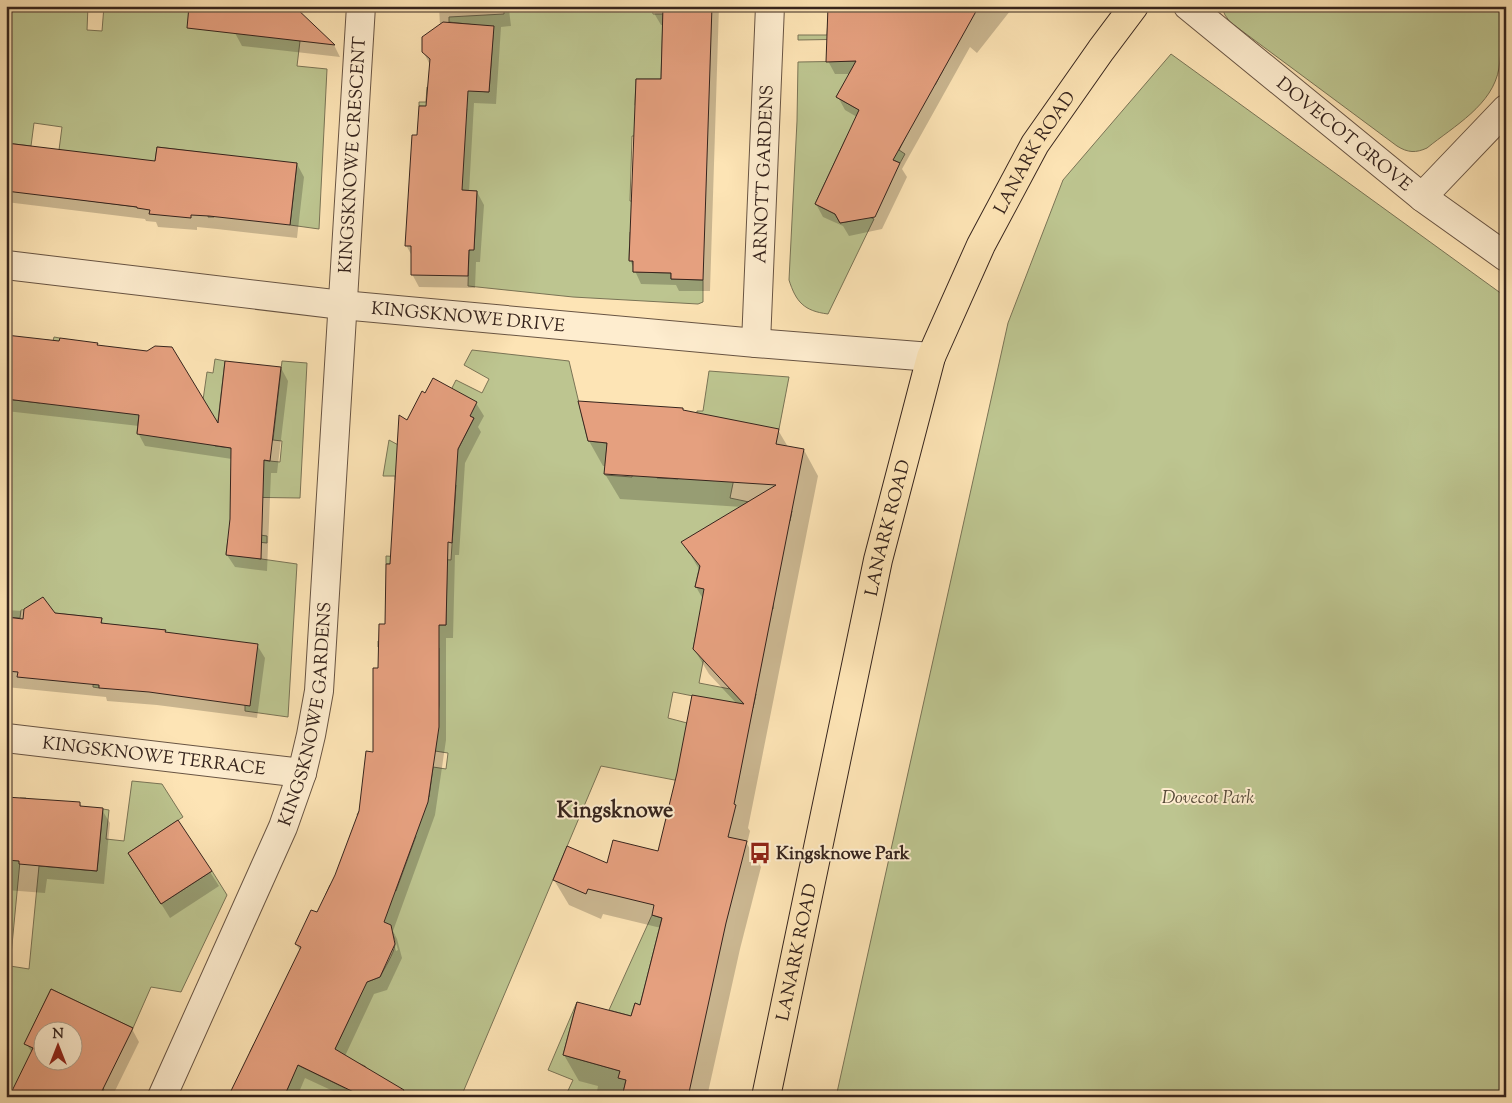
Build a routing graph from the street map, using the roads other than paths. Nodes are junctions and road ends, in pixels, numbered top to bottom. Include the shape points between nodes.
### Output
1 (361, 6) edge
2 (770, 6) edge
3 (1134, 6) edge
4 (1188, 6) edge
5 (1506, 109) edge
6 (1422, 197) junction
7 (1506, 257) edge
8 (6, 264) edge
9 (342, 304) junction
10 (756, 343) junction
11 (931, 357) junction
12 (6, 738) edge
13 (302, 773) junction
14 (162, 1097) edge
15 (766, 1097) edge

1 - 9 street, KINGSKNOWE CRESCENT
2 - 10 street, ARNOTT GARDENS
3 - 11 main road, LANARK ROAD via 1035,144 981,245
4 - 6 street, DOVECOT GROVE
5 - 6 street
6 - 7 street, DOVECOT GROVE
8 - 9 street, KINGSKNOWE DRIVE
9 - 10 street, KINGSKNOWE DRIVE
9 - 13 street, KINGSKNOWE GARDENS via 319,691
10 - 11 street, KINGSKNOWE DRIVE
11 - 15 main road, LANARK ROAD via 878,560
12 - 13 street, KINGSKNOWE TERRACE
13 - 14 street, KINGSKNOWE GARDENS via 276,843

